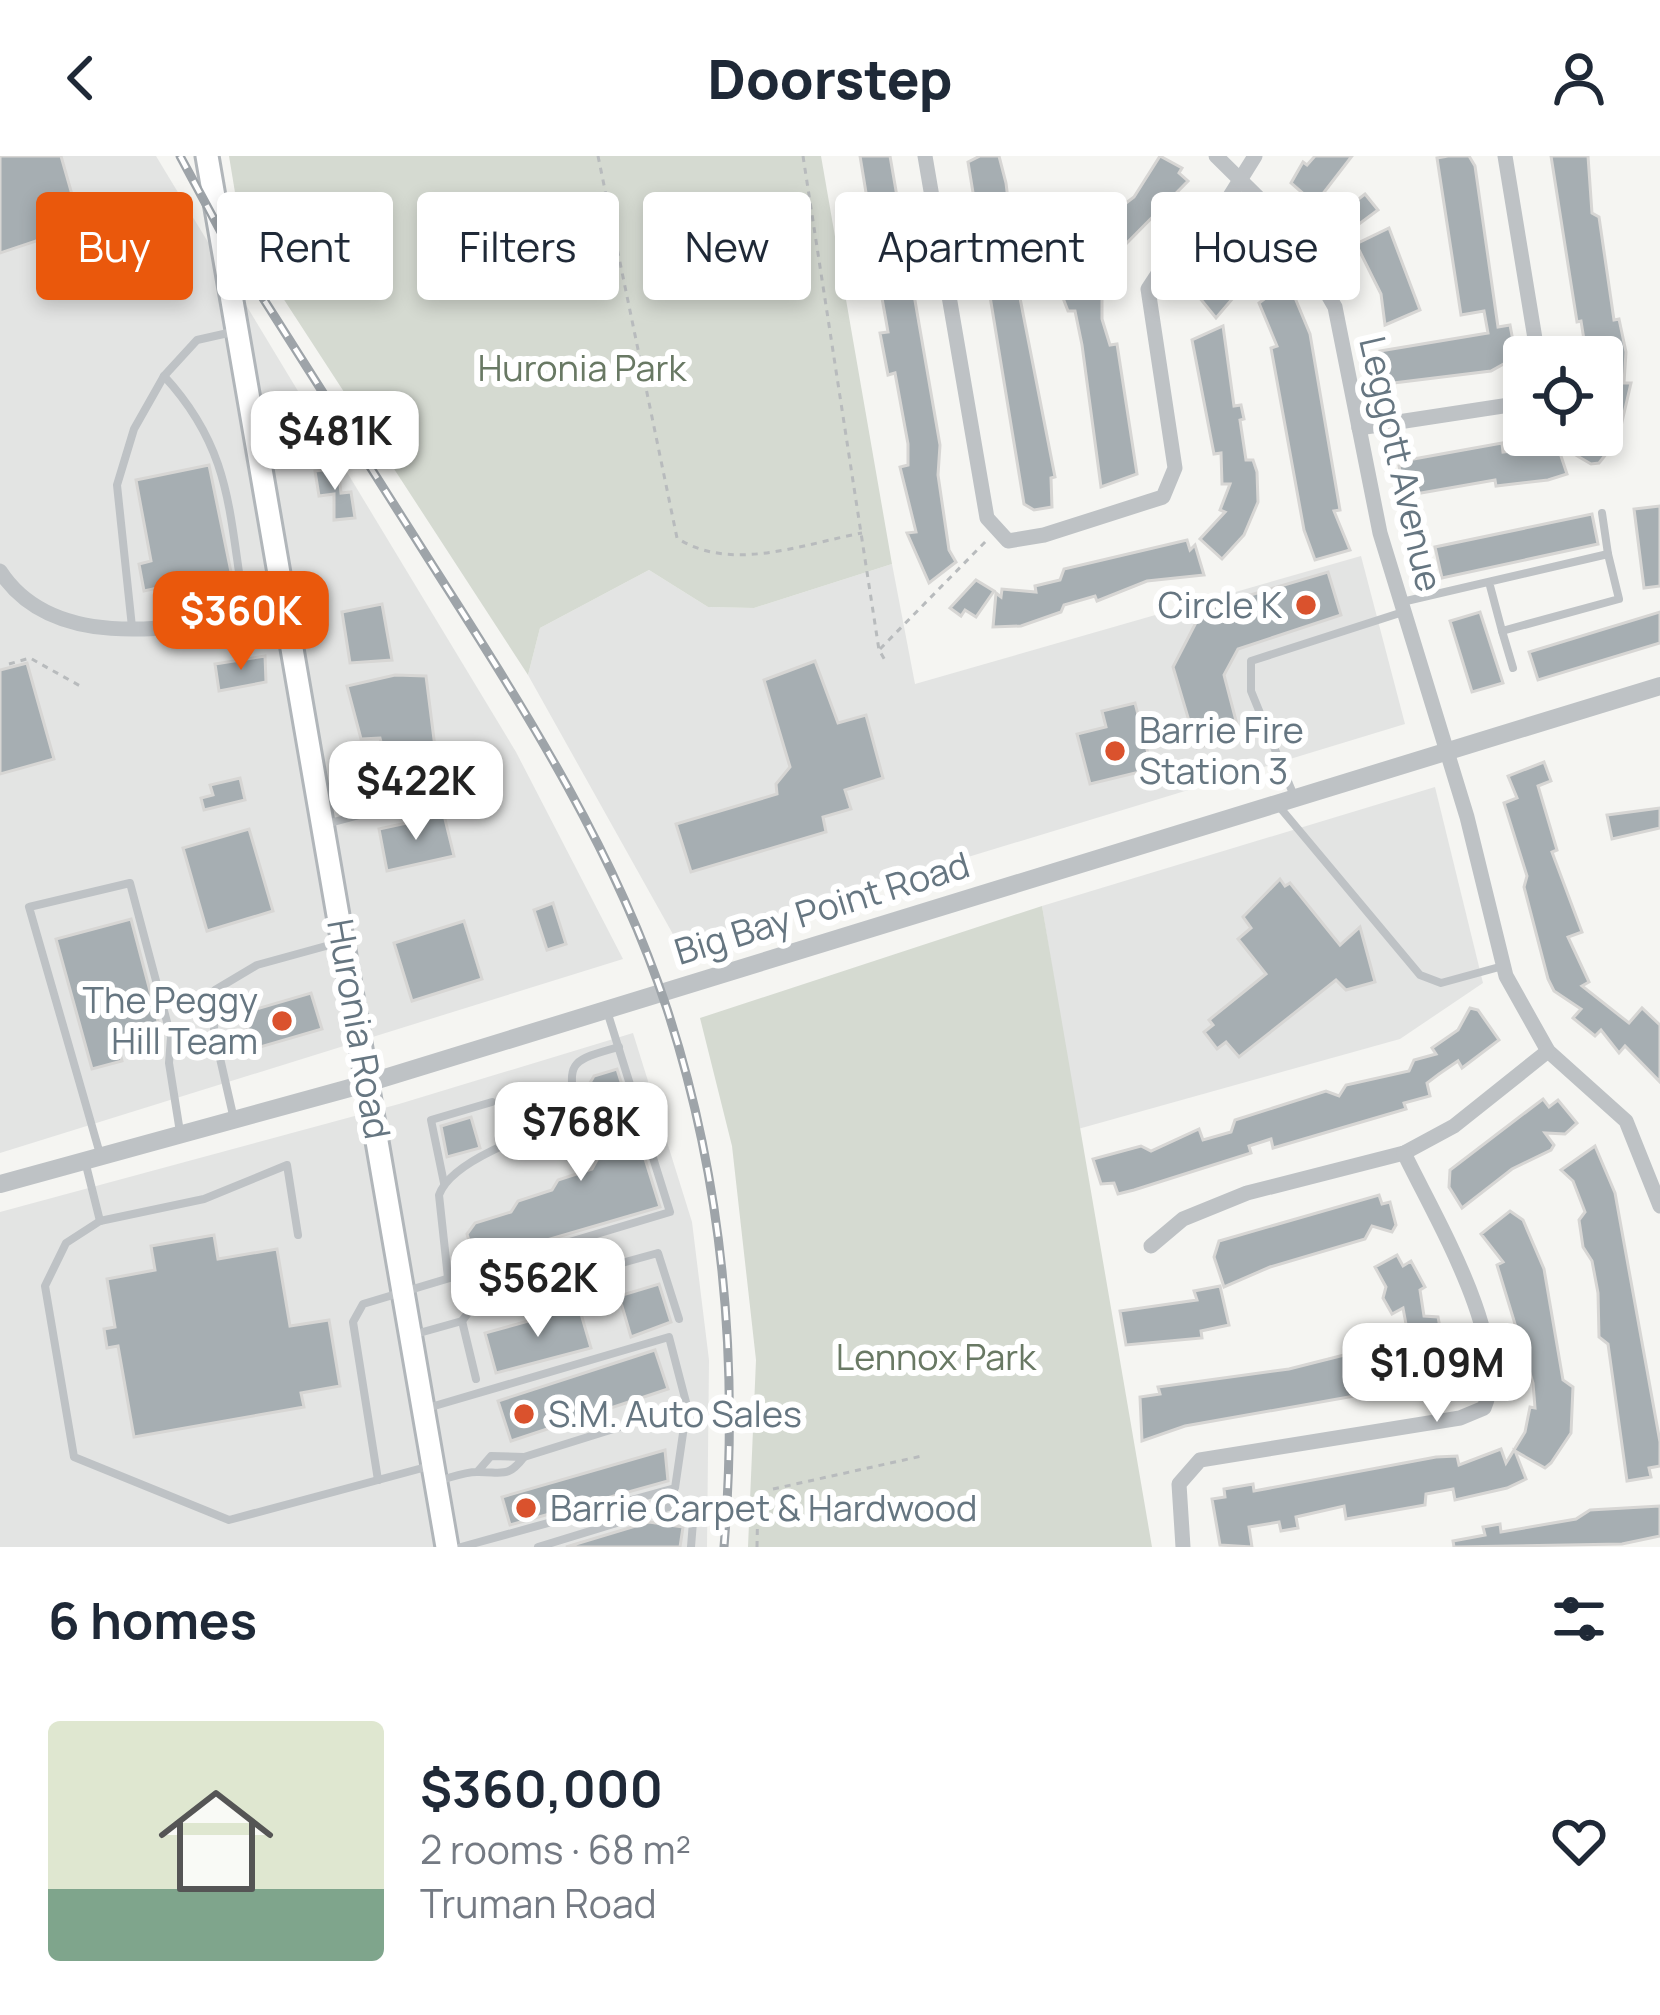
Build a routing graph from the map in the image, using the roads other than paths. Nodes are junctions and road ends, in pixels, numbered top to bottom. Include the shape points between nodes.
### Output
1 (207, 156) edge
2 (925, 156) edge
3 (1216, 156) edge
4 (1255, 156) edge
5 (1504, 156) edge
6 (1239, 179) junction
7 (240, 330) junction
8 (1534, 336) edge
9 (164, 376) junction
10 (1503, 406) edge
11 (1359, 428) junction
12 (1602, 513) dead end
13 (1608, 554) junction
14 (0, 571) edge
15 (239, 579) junction
16 (1489, 582) junction
17 (201, 585) dead end
18 (1402, 607) junction
19 (289, 610) junction
20 (246, 616) junction
21 (132, 627) junction
22 (1502, 632) junction
23 (1513, 668) dead end
24 (1660, 686) edge
25 (1444, 752) junction
26 (460, 788) dead end
27 (1286, 800) junction
28 (325, 824) junction
29 (345, 942) junction
30 (1503, 966) junction
31 (606, 1010) junction
32 (619, 1047) junction
33 (1548, 1051) junction
34 (368, 1083) junction
35 (492, 1102) dead end
36 (234, 1118) junction
37 (180, 1132) junction
38 (1404, 1153) junction
39 (93, 1158) junction
40 (444, 1183) junction
41 (0, 1184) edge
42 (1660, 1206) edge
43 (100, 1221) junction
44 (298, 1235) dead end
45 (1150, 1246) dead end
46 (448, 1278) junction
47 (404, 1290) junction
48 (679, 1319) dead end
49 (462, 1321) junction
50 (411, 1335) junction
51 (476, 1379) dead end
52 (687, 1406) junction
53 (423, 1409) junction
54 (524, 1457) junction
55 (478, 1471) junction
56 (434, 1473) junction
57 (378, 1480) junction
58 (559, 1544) edge
59 (447, 1547) edge
60 (461, 1547) edge
61 (538, 1547) edge
62 (691, 1547) edge
63 (1183, 1547) edge

1 - 7 main road, Huronia Road
2 - 6 street via 987,518 1008,541 1163,497 1175,468 1148,289
3 - 6 street, Leggott Avenue
4 - 6 street
5 - 8 street
6 - 11 street, Leggott Avenue via 1316,266 1334,307
7 - 9 lane via 197,340
7 - 19 main road, Huronia Road
9 - 15 lane via 198,413 220,460
9 - 21 lane via 116,484
10 - 11 street
11 - 18 street, Leggott Avenue
12 - 13 lane
13 - 16 lane
13 - 22 lane via 1619,599
14 - 21 street via 48,613
15 - 17 lane
15 - 20 lane
16 - 18 lane
16 - 22 lane
18 - 25 street, Leggott Avenue
18 - 27 lane via 1251,661 1251,691
19 - 20 street
19 - 28 main road, Huronia Road
20 - 21 street
22 - 23 lane
24 - 25 street, Big Bay Point Road
25 - 27 street, Big Bay Point Road
25 - 30 street, Leggott Avenue
26 - 28 lane
27 - 30 lane via 1420,975 1441,983
27 - 31 street, Big Bay Point Road
28 - 29 main road, Huronia Road
29 - 34 main road, Huronia Road
29 - 36 lane via 257,965 215,990 214,1032
30 - 33 street, Leggott Avenue
31 - 32 lane
31 - 34 street, Big Bay Point Road
32 - 40 lane via 572,1066 574,1119 505,1144
32 - 46 lane via 670,1212
33 - 38 street via 1454,1126
33 - 42 street via 1626,1121
34 - 36 street, Big Bay Point Road
34 - 47 main road, Huronia Road
35 - 40 lane via 431,1120
36 - 37 street, Big Bay Point Road
37 - 39 street, Big Bay Point Road
37 - 39 lane via 171,1037 130,883 29,908
38 - 45 street via 1247,1192 1184,1220
38 - 63 street via 1462,1273 1488,1352 1494,1386 1484,1408 1200,1460 1179,1484
39 - 41 street, Big Bay Point Road
39 - 43 lane
40 - 46 lane
43 - 44 lane via 204,1198 287,1165
43 - 57 lane via 66,1243 44,1286 74,1457 229,1520
46 - 47 lane
47 - 50 main road, Huronia Road
47 - 57 lane via 363,1304 353,1322
48 - 49 lane via 658,1252 502,1296
49 - 50 lane
49 - 51 lane
50 - 53 main road, Huronia Road
52 - 53 lane via 669,1337
52 - 54 lane
52 - 60 lane via 675,1487
53 - 56 main road, Huronia Road
54 - 55 lane via 491,1456
54 - 55 lane via 512,1472
55 - 56 lane
56 - 57 lane
56 - 59 main road, Huronia Road
58 - 61 lane
58 - 62 lane via 682,1503 694,1509

